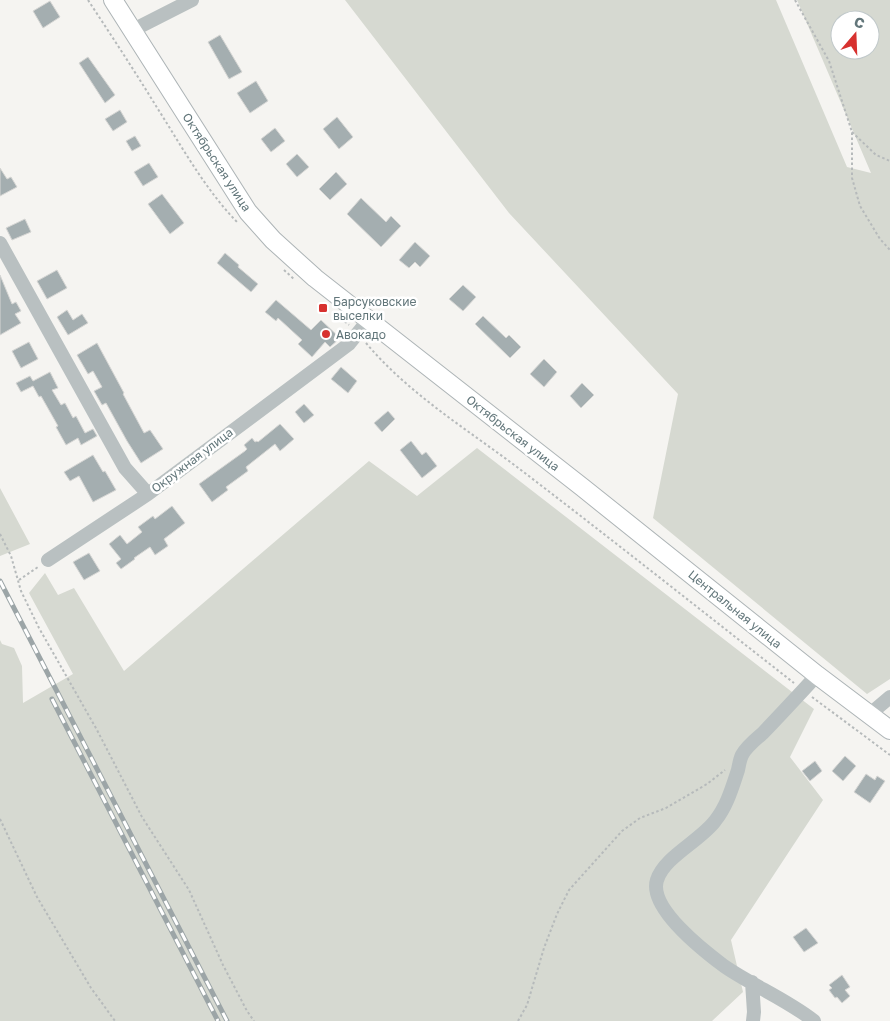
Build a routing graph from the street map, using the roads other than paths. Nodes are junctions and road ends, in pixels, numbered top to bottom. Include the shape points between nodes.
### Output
1 (113, 0) edge
2 (192, 0) edge
3 (133, 30) junction
4 (0, 242) edge
5 (363, 326) junction
6 (582, 487) joint
7 (148, 494) junction
8 (48, 560) road end
9 (817, 675) junction
10 (890, 696) edge
11 (870, 714) junction
12 (890, 730) edge
13 (752, 982) junction
14 (753, 1021) edge
15 (814, 1021) edge

1 - 3 main road, Октябрьская улица
2 - 3 street
3 - 5 main road, Октябрьская улица via 248,212
4 - 7 street, Окружная улица via 125,468
5 - 6 main road, Октябрьская улица
5 - 7 street, Окружная улица via 349,344
6 - 9 main road, Центральная улица
7 - 8 street
9 - 11 main road, Центральная улица
9 - 13 street via 742,754 720,814 706,832 666,865 658,878 656,889 662,906 699,946
10 - 11 street
11 - 12 main road, Центральная улица
13 - 14 street
13 - 15 street

